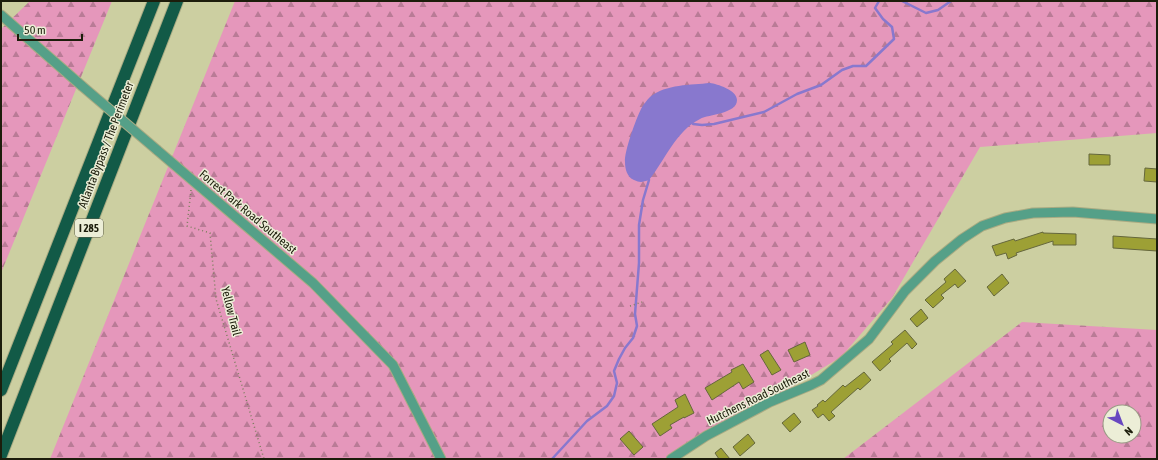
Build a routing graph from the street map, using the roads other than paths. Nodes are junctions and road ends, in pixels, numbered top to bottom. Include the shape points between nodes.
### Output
1 (154, 1) edge
2 (177, 1) edge
3 (1, 15) edge
4 (1157, 219) edge
5 (1, 390) edge
6 (1, 455) edge
7 (441, 459) edge
8 (671, 459) edge

1 - 5 highway, Atlanta Bypass / The Perimeter / I 285
2 - 6 highway, Atlanta Bypass / The Perimeter / I 285
3 - 7 street, Forrest Park Road Southeast, bridge via 313,283 393,365
4 - 8 street, Hutchens Road Southeast via 1073,212 1033,213 1005,218 982,226 935,260 905,291 869,339 821,380 770,402 706,436

